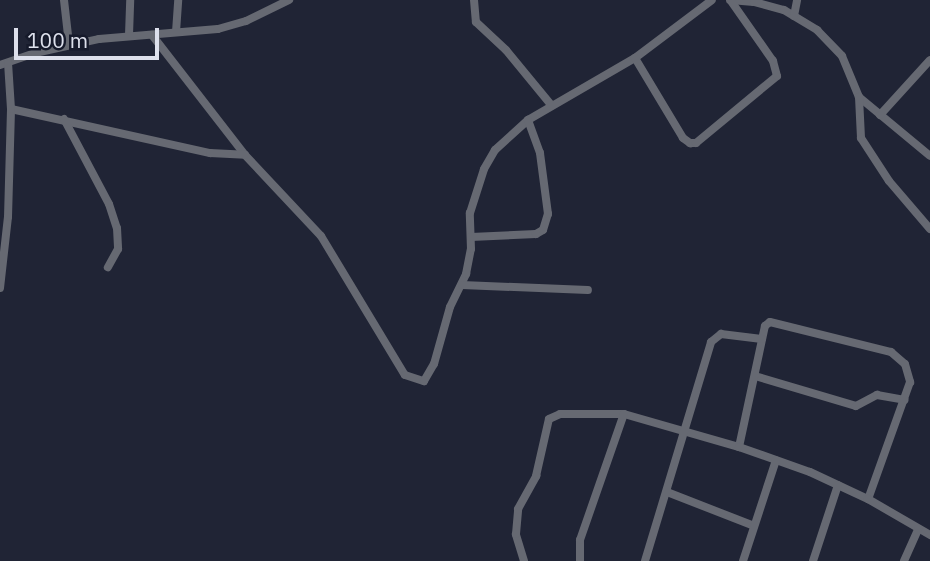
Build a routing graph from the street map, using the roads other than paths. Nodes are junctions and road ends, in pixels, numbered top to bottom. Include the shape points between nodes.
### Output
1 (64, 0) edge
2 (130, 0) edge
3 (178, 0) edge
4 (289, 0) edge
5 (474, 0) edge
6 (712, 0) edge
7 (797, 0) edge
8 (730, 1) edge
9 (793, 16) junction
10 (176, 33) junction
11 (129, 35) junction
12 (152, 35) junction
13 (69, 44) junction
14 (635, 58) junction
15 (930, 60) edge
16 (4, 64) edge
17 (859, 97) junction
18 (552, 106) junction
19 (11, 109) junction
20 (880, 115) junction
21 (64, 119) junction
22 (528, 120) junction
23 (245, 155) junction
24 (930, 156) edge
25 (930, 229) edge
26 (471, 237) junction
27 (108, 267) dead end
28 (462, 285) junction
29 (0, 288) edge
30 (588, 290) dead end
31 (762, 339) junction
32 (755, 376) junction
33 (905, 400) junction
34 (624, 414) junction
35 (686, 431) junction
36 (739, 447) junction
37 (776, 460) junction
38 (838, 485) junction
39 (667, 492) junction
40 (867, 499) junction
41 (754, 526) junction
42 (918, 529) junction
43 (930, 535) edge
44 (524, 561) edge
45 (580, 561) edge
46 (645, 561) edge
47 (743, 561) edge
48 (813, 561) edge
49 (904, 561) edge

1 - 13 street
2 - 11 street
3 - 10 street
4 - 10 street via 246,22
5 - 18 street via 476,22
6 - 14 street
7 - 9 street
8 - 9 street via 754,2
8 - 14 street via 773,61 777,76 696,143 683,138
9 - 17 street via 835,47
10 - 12 street
11 - 12 street
11 - 13 street
12 - 23 street
13 - 16 street
14 - 18 street
15 - 20 street
16 - 19 street
17 - 20 street
17 - 25 street via 861,138 889,181
18 - 22 street
19 - 21 street
19 - 29 street via 8,217
20 - 24 street
21 - 23 street via 210,153
21 - 27 street via 113,215 118,249
22 - 26 street via 502,141 484,169 470,212
22 - 26 street via 540,153 548,214 543,230
23 - 28 street via 321,236 405,375 424,381 429,375 450,307
26 - 28 street
28 - 30 street
31 - 32 street
31 - 33 street via 765,326 776,322 891,352 909,374
31 - 35 street via 721,334 711,342
32 - 33 street via 856,406 877,395
32 - 36 street
33 - 40 street
34 - 35 street
34 - 44 street via 559,414 549,419 536,476 518,509 516,534
34 - 45 street via 580,540
35 - 36 street
35 - 39 street
36 - 37 street
37 - 38 street
37 - 41 street
38 - 40 street
38 - 48 street
39 - 41 street
39 - 46 street
40 - 42 street
41 - 47 street
42 - 43 street
42 - 49 street

